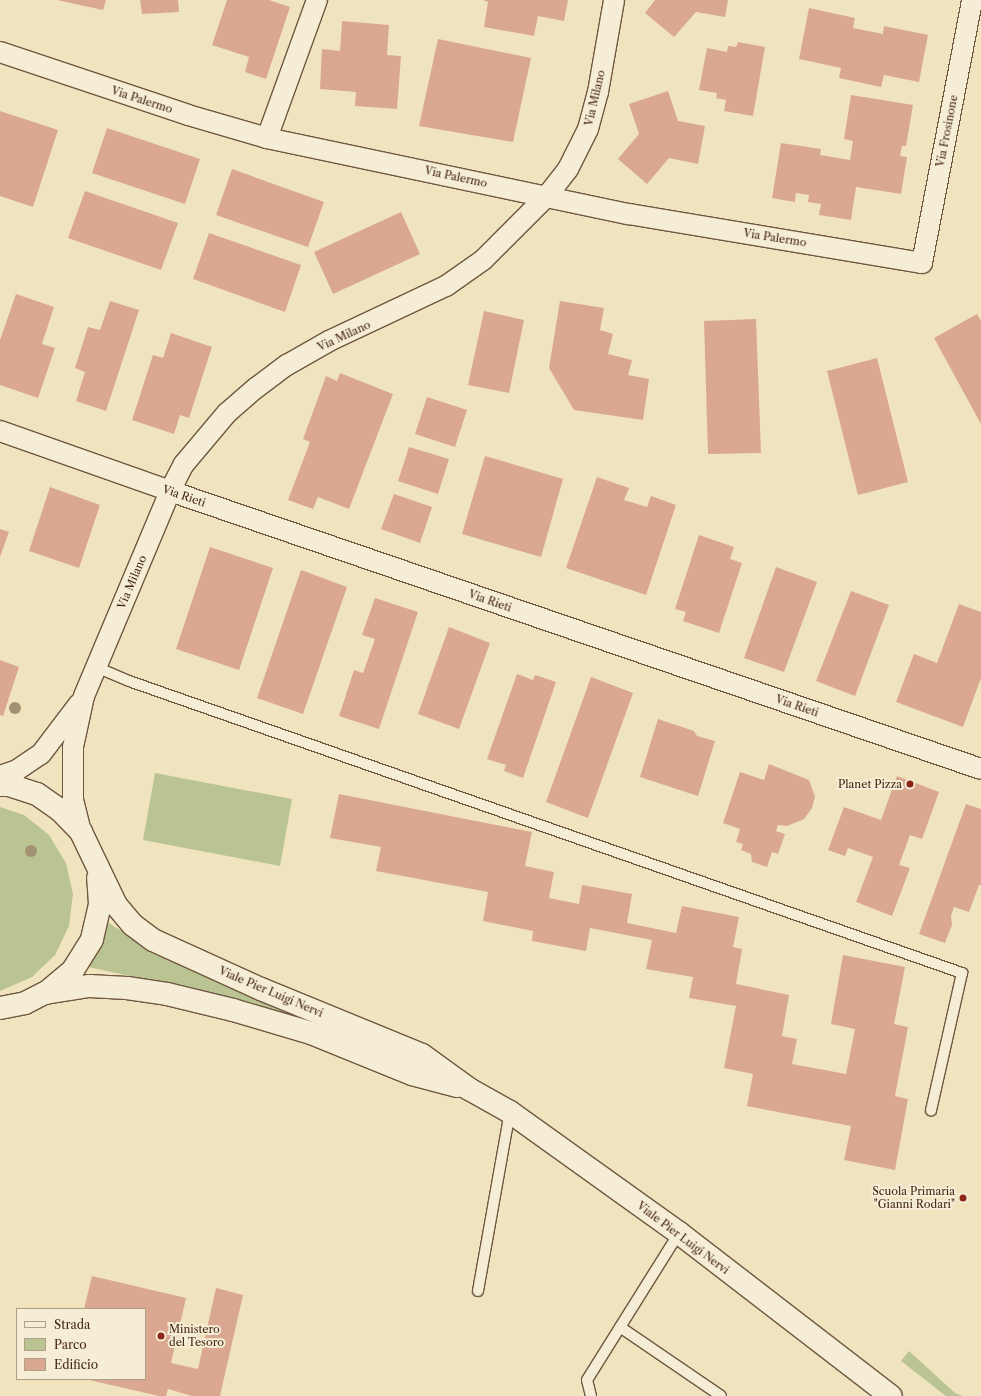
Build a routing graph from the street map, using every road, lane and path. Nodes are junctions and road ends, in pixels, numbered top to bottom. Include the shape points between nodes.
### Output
1 (317, 0) edge
2 (614, 0) edge
3 (972, 0) edge
4 (0, 52) edge
5 (267, 138) junction
6 (547, 196) junction
7 (922, 263) joint
8 (0, 431) edge
9 (170, 492) junction
10 (96, 668) junction
11 (84, 696) junction
12 (981, 769) edge
13 (0, 776) edge
14 (0, 785) edge
15 (81, 832) junction
16 (97, 867) junction
17 (45, 993) junction
18 (1, 1010) edge
19 (470, 1089) junction
20 (931, 1111) dead end
21 (510, 1112) junction
22 (679, 1233) junction
23 (478, 1291) dead end
24 (620, 1327) junction
25 (591, 1396) edge
26 (721, 1396) edge
27 (891, 1396) edge

1 - 5 street
2 - 6 street, Via Milano via 598,92 588,129 568,169
3 - 7 street, Via Frosinone
4 - 5 street, Via Palermo via 188,115
5 - 6 street, Via Palermo
6 - 7 street, Via Palermo via 629,214
6 - 9 street, Via Milano via 483,260 446,286 329,341 287,365 256,388 206,436 184,464
8 - 9 street, Via Rieti
9 - 10 street, Via Milano
9 - 12 street, Via Rieti
10 - 11 street, Via Milano
10 - 20 lane via 962,973
11 - 13 street, Via Milano via 41,754 17,770
11 - 15 street, Via Milano via 73,747 73,799
14 - 15 street, Viale Pier Luigi Nervi via 9,785 37,794 61,811
15 - 16 street, Viale Pier Luigi Nervi
16 - 17 street, Viale Pier Luigi Nervi via 100,904 92,939 73,970
16 - 19 street, Viale Pier Luigi Nervi via 116,905 133,926 153,940 261,989 422,1055
17 - 18 street, Viale Pier Luigi Nervi via 25,1003
17 - 19 street, Viale Pier Luigi Nervi via 89,986 167,994 311,1033 412,1074
19 - 21 street, Viale Pier Luigi Nervi
21 - 22 street, Viale Pier Luigi Nervi
21 - 23 lane
22 - 24 lane
22 - 27 street, Viale Pier Luigi Nervi
24 - 25 lane via 587,1380
24 - 26 lane

